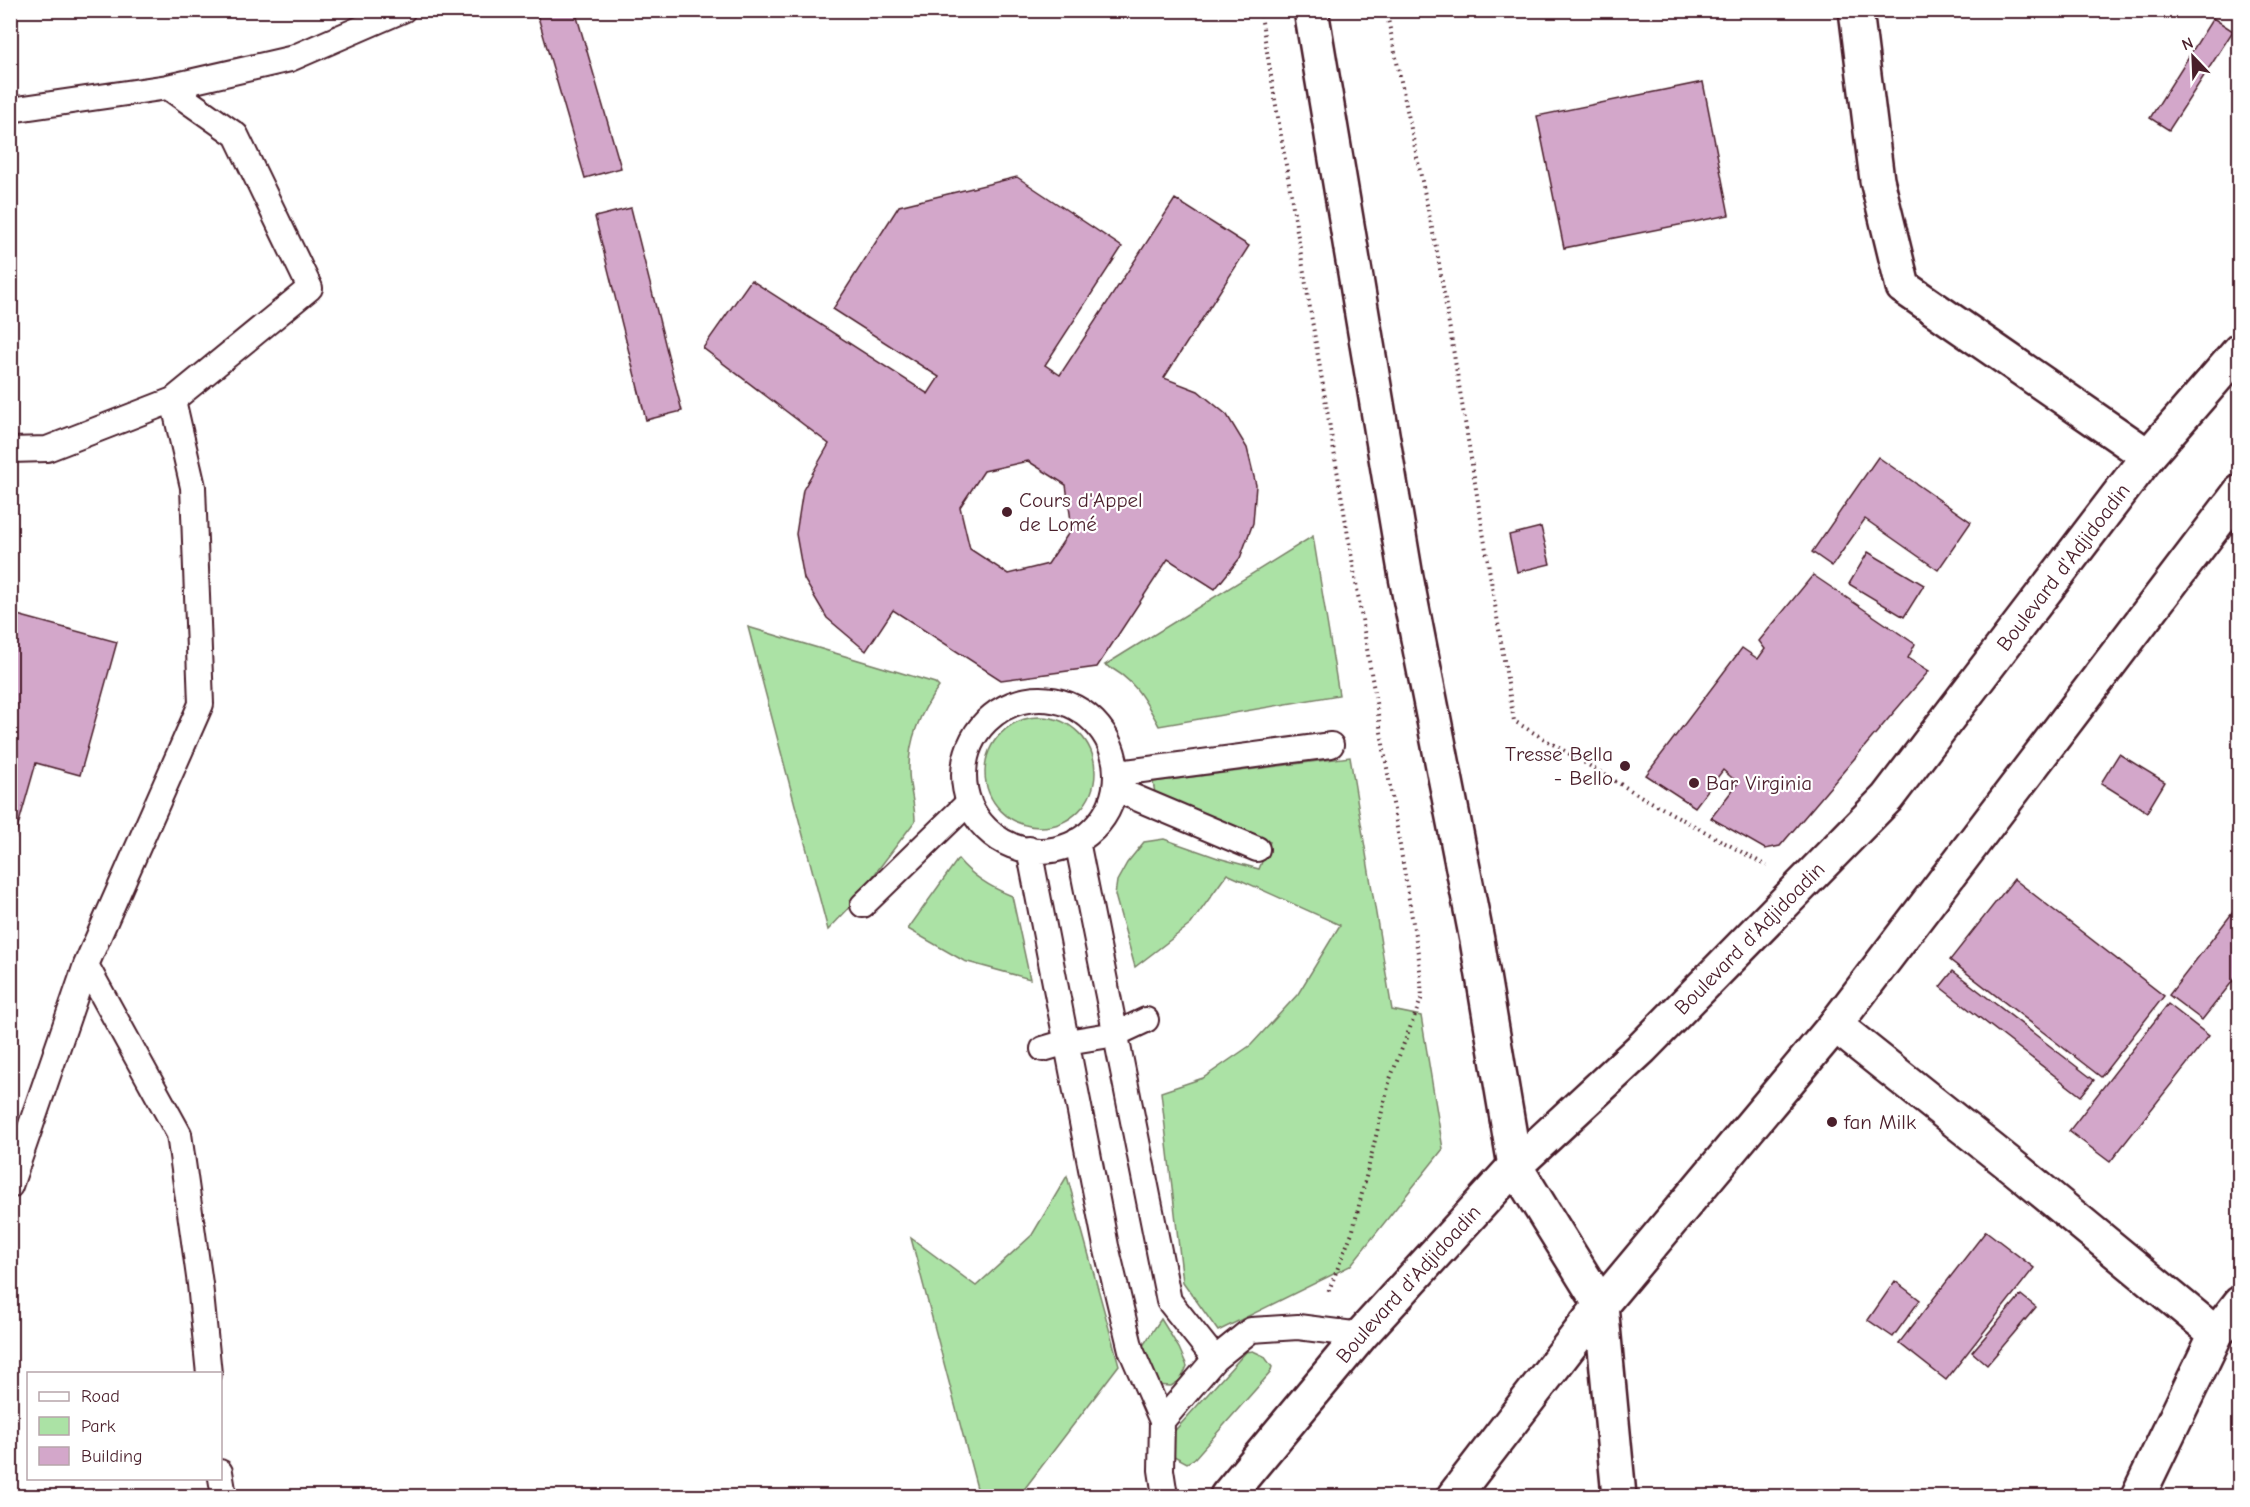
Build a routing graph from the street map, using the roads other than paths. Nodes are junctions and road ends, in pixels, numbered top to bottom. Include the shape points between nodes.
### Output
1 (403, 10) edge
2 (1311, 10) edge
3 (1856, 10) edge
4 (168, 87) junction
5 (10, 110) edge
6 (2240, 350) edge
7 (173, 400) junction
8 (10, 450) edge
9 (2148, 456) junction
10 (2240, 492) edge
11 (1331, 745) dead end
12 (1117, 781) junction
13 (969, 802) junction
14 (1079, 848) junction
15 (1029, 849) junction
16 (1257, 849) dead end
17 (863, 905) dead end
18 (86, 965) junction
19 (1146, 1020) dead end
20 (1835, 1025) junction
21 (1116, 1034) junction
22 (1067, 1042) junction
23 (1043, 1049) dead end
24 (1515, 1166) junction
25 (10, 1186) edge
26 (2240, 1303) edge
27 (1601, 1305) junction
28 (2216, 1334) junction
29 (1361, 1335) junction
30 (1215, 1359) junction
31 (209, 1372) edge
32 (1162, 1421) junction
33 (221, 1480) edge
34 (224, 1497) edge
35 (1165, 1497) edge
36 (1227, 1497) edge
37 (1454, 1497) edge
38 (1618, 1497) edge
39 (2138, 1497) edge

1 - 4 lane via 290,59
2 - 24 street via 1406,577 1477,940
3 - 9 street via 1877,180 1903,287
4 - 5 lane
4 - 7 lane via 236,135 310,288
6 - 9 street, Boulevard d'Adjidoadin
7 - 8 lane via 47,449
7 - 18 lane via 193,487 201,704
9 - 24 street, Boulevard d'Adjidoadin via 1887,798 1642,1048
10 - 20 street
11 - 12 lane
12 - 13 lane via 1112,746 1085,713 1066,702 1022,700 1002,708 972,739 965,760 964,782
12 - 14 lane via 1108,809
12 - 16 lane
13 - 15 lane via 979,821 995,836
13 - 17 lane
14 - 15 lane
14 - 21 lane
15 - 22 lane
18 - 25 lane
18 - 31 lane via 179,1134
19 - 21 lane
20 - 27 street
20 - 28 street
21 - 22 lane
21 - 30 lane via 1169,1301
22 - 23 lane
22 - 32 lane via 1106,1246 1131,1350
24 - 27 street
24 - 29 street, Boulevard d'Adjidoadin
26 - 28 street
27 - 37 street
27 - 38 street
28 - 39 street
29 - 30 lane via 1298,1327 1251,1330
29 - 36 street, Boulevard d'Adjidoadin
30 - 32 lane
32 - 35 lane
33 - 34 lane

